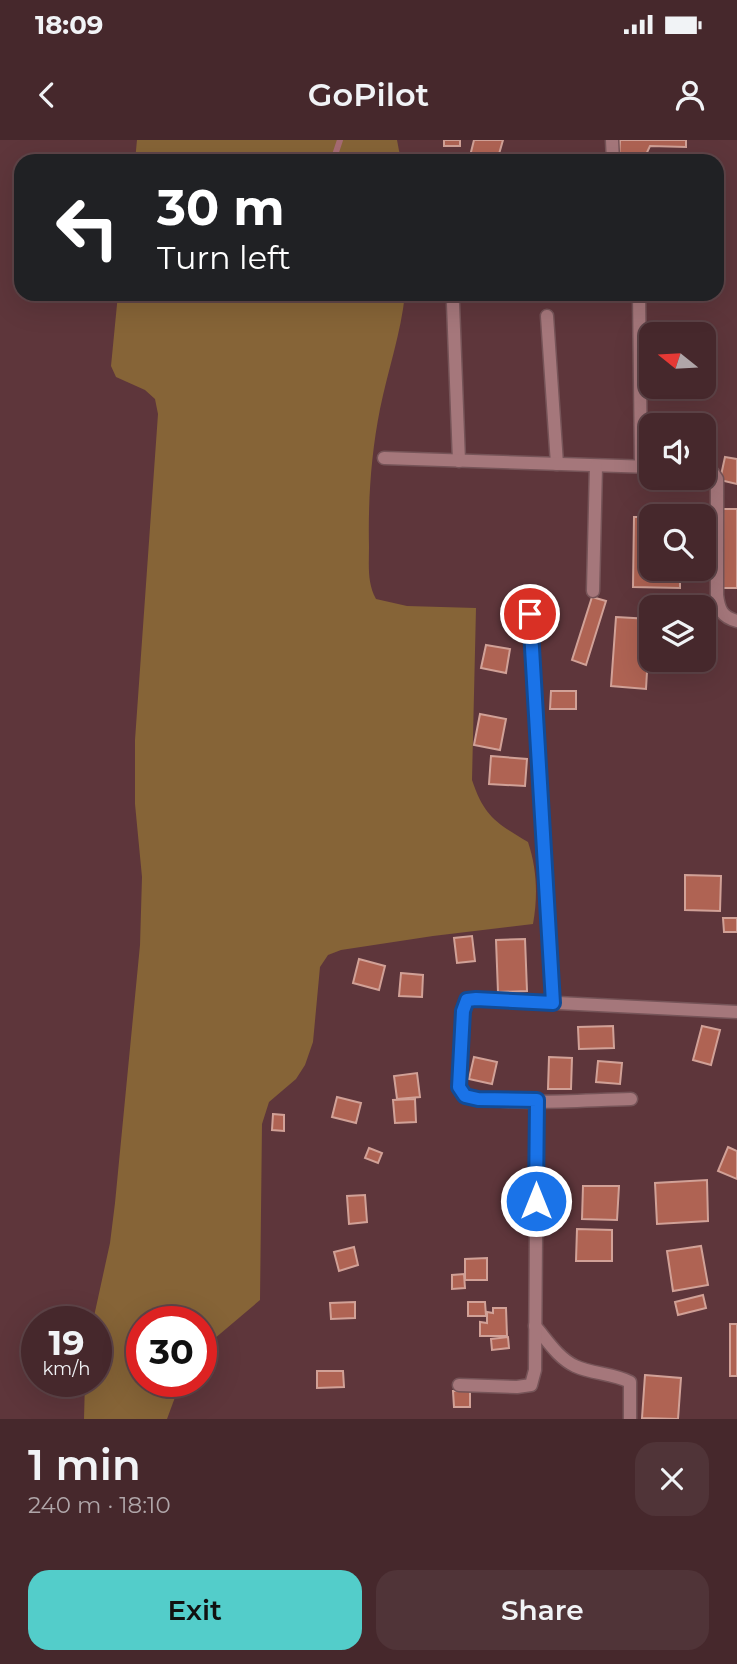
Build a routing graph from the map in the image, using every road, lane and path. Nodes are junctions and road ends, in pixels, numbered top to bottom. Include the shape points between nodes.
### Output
1 (639, 301) edge
2 (453, 304) dead end
3 (547, 316) dead end
4 (644, 413) edge
5 (384, 458) dead end
6 (459, 461) junction
7 (557, 464) junction
8 (596, 466) junction
9 (639, 467) edge
10 (716, 477) edge
11 (593, 590) dead end
12 (530, 614) dead end
13 (737, 621) edge
14 (553, 1003) junction
15 (737, 1012) edge
16 (631, 1099) dead end
17 (537, 1100) junction
18 (535, 1326) junction
19 (459, 1385) dead end
20 (630, 1419) edge

1 - 4 street
2 - 6 street
3 - 7 street
5 - 6 street
6 - 7 street
7 - 8 street
8 - 9 street
8 - 11 street
10 - 13 street via 719,610
12 - 14 street
14 - 15 street
14 - 17 street via 476,999 467,1000 463,1011 459,1087 465,1096
16 - 17 street
17 - 18 street
18 - 19 street via 531,1385
18 - 20 street via 563,1359 630,1382

